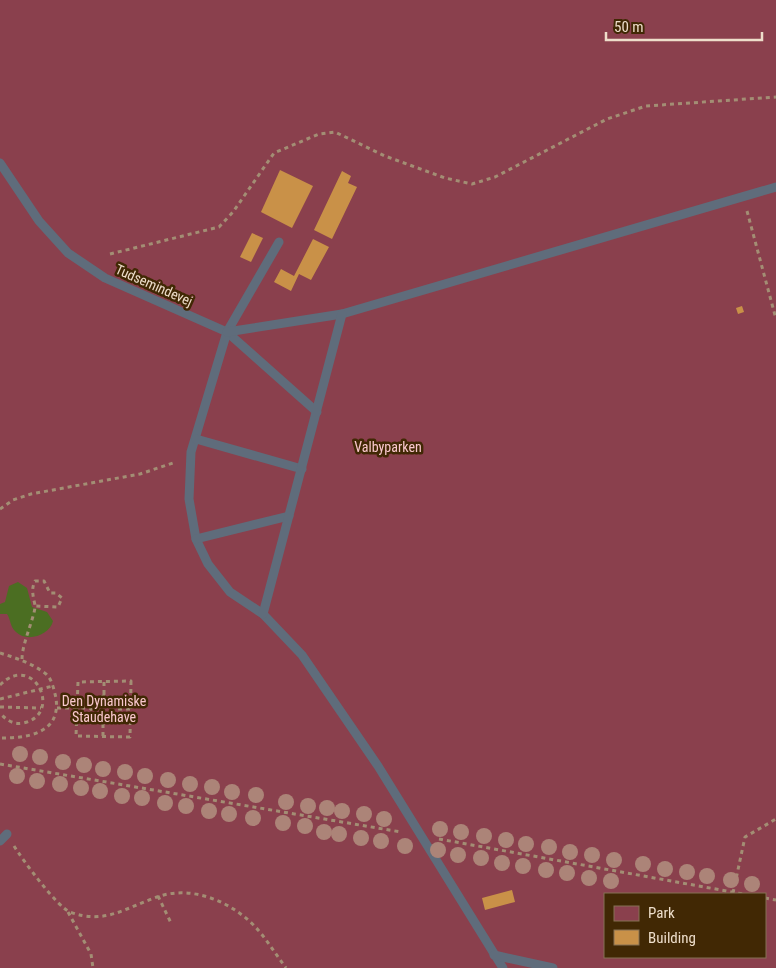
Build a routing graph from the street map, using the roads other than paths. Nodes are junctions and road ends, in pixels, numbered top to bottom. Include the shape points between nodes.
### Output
1 (0, 163) edge
2 (776, 187) edge
3 (279, 242) dead end
4 (342, 314) junction
5 (227, 332) junction
6 (317, 412) junction
7 (196, 439) junction
8 (302, 469) junction
9 (289, 516) junction
10 (196, 539) junction
11 (263, 614) junction
12 (494, 954) junction
13 (502, 968) edge
14 (553, 968) edge

1 - 5 lane, Tudsemindevej via 39,221 68,253 105,278
2 - 4 lane
3 - 5 lane
4 - 5 lane
4 - 6 lane
5 - 6 lane, Tudsemindevej
5 - 7 lane
6 - 8 lane
7 - 8 lane
7 - 10 lane via 191,452 189,499
8 - 9 lane
9 - 10 lane
9 - 11 lane
10 - 11 lane via 208,564 230,592
11 - 12 lane via 302,655 378,766
12 - 13 lane
12 - 14 lane

